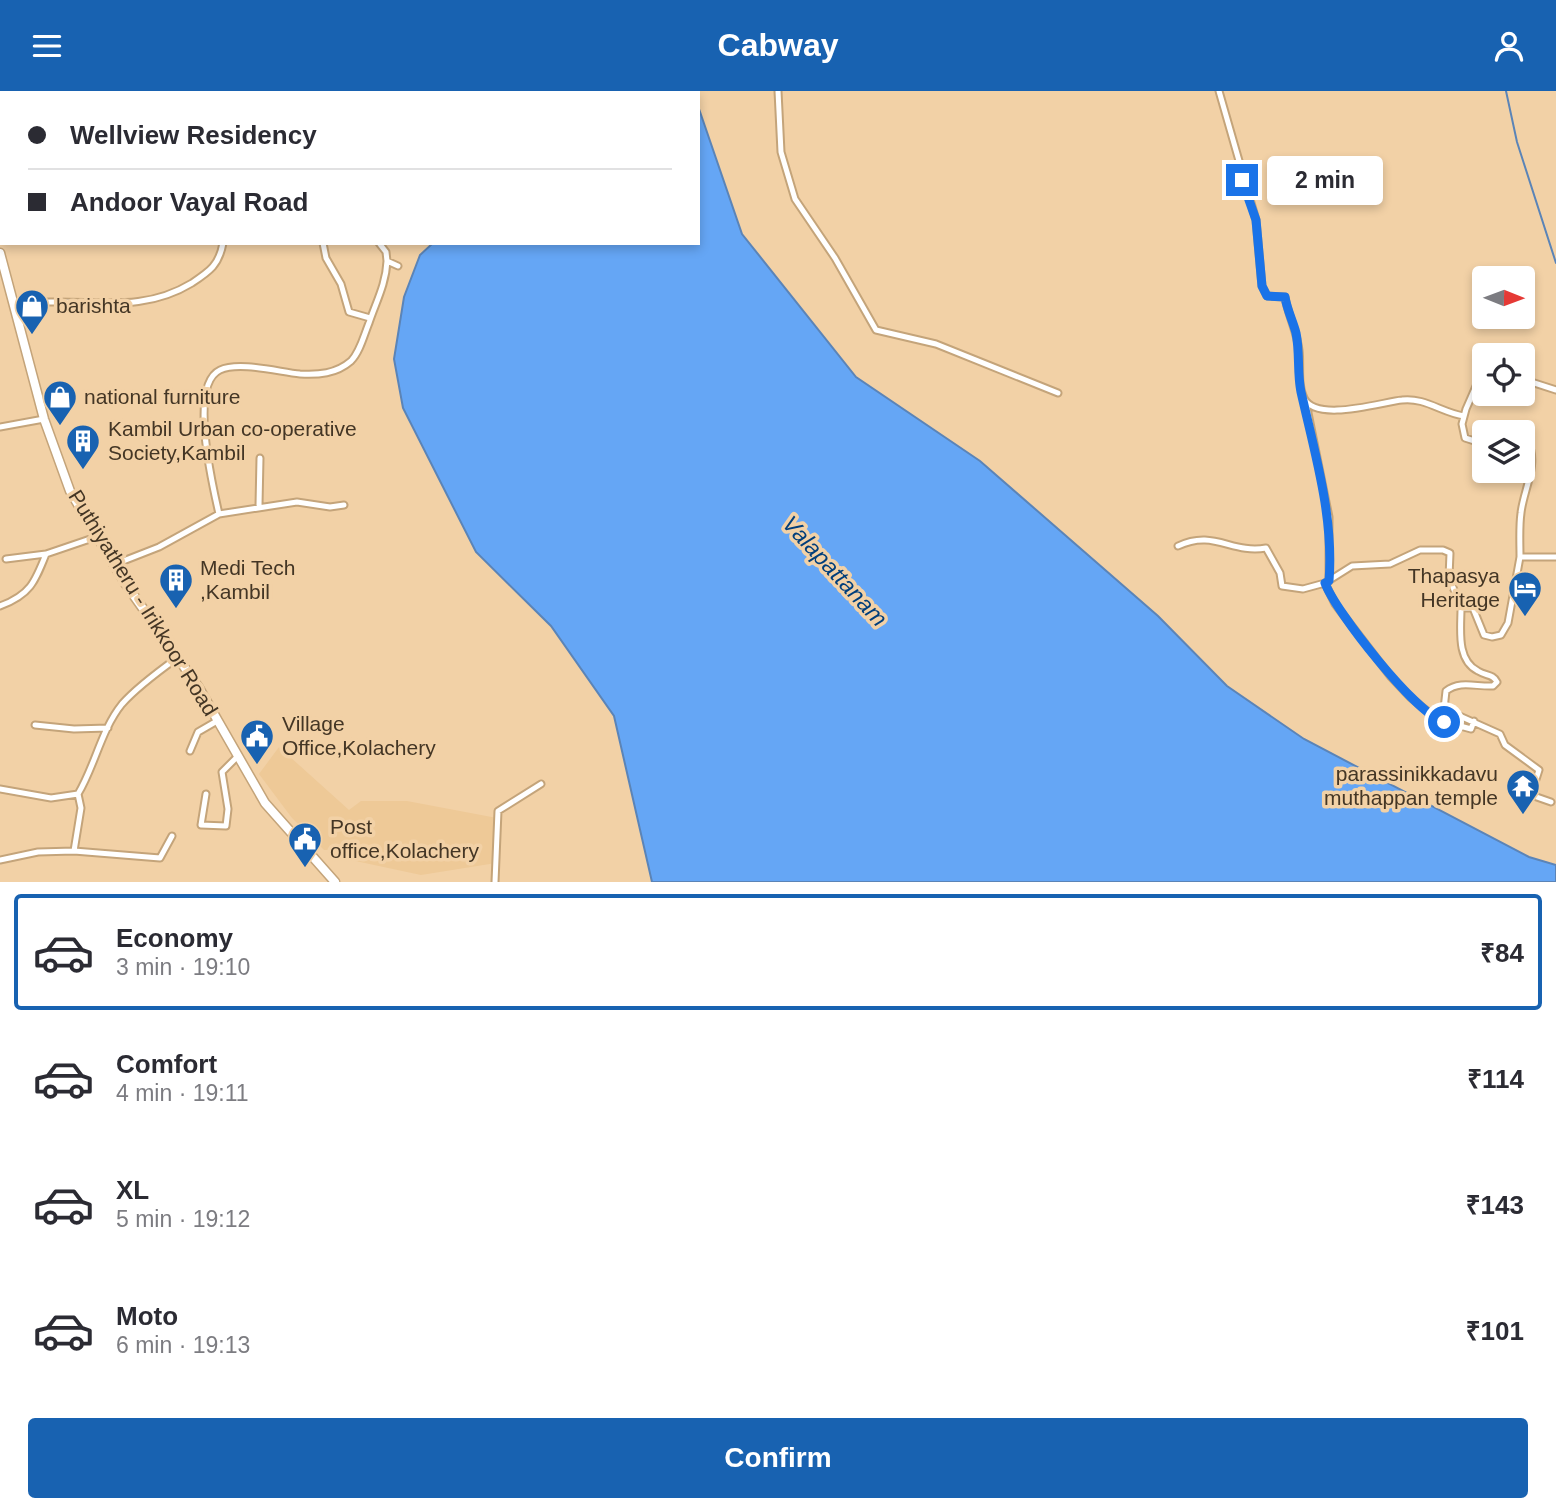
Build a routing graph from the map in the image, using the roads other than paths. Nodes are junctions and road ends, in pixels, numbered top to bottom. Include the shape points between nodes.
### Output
1 (778, 91) edge
2 (1219, 91) edge
3 (223, 245) edge
4 (323, 245) edge
5 (381, 245) edge
6 (0, 253) edge
7 (387, 261) junction
8 (398, 267) dead end
9 (2, 272) edge
10 (14, 306) junction
11 (370, 318) junction
12 (1535, 383) edge
13 (1556, 390) edge
14 (1058, 393) dead end
15 (1472, 397) edge
16 (1306, 403) junction
17 (1464, 416) junction
18 (44, 419) junction
19 (0, 427) edge
20 (1472, 440) edge
21 (260, 458) dead end
22 (1527, 483) edge
23 (259, 505) junction
24 (344, 505) dead end
25 (219, 514) junction
26 (92, 538) junction
27 (1178, 546) dead end
28 (46, 554) junction
29 (1520, 557) junction
30 (1556, 557) edge
31 (6, 559) dead end
32 (113, 565) junction
33 (1327, 582) junction
34 (0, 606) edge
35 (1461, 608) junction
36 (177, 658) junction
37 (217, 721) junction
38 (1474, 721) junction
39 (35, 725) dead end
40 (108, 728) junction
41 (190, 751) dead end
42 (237, 757) junction
43 (541, 784) dead end
44 (0, 789) edge
45 (78, 794) junction
46 (206, 794) dead end
47 (1551, 802) dead end
48 (172, 836) dead end
49 (74, 851) junction
50 (0, 860) edge
51 (335, 882) edge
52 (495, 882) edge

1 - 14 street via 781,152 795,199 876,330 936,344
2 - 16 street via 1256,220 1262,286 1267,296 1285,297
3 - 10 street via 212,271 164,298 143,303 91,305 67,300
4 - 11 street via 349,312
5 - 7 street
6 - 9 main road, Puthiyatheru - Irikkoor Road
7 - 8 street
7 - 11 street
9 - 10 main road, Puthiyatheru - Irikkoor Road
10 - 18 main road, Puthiyatheru - Irikkoor Road
11 - 25 street via 353,359 332,372 317,375 228,368 213,376 206,393 206,456
12 - 13 street
15 - 17 street
16 - 17 street via 1315,408 1362,409 1418,400 1447,414
16 - 33 street via 1329,517
17 - 20 street via 1465,438
18 - 19 street
18 - 26 main road, Puthiyatheru - Irikkoor Road
21 - 23 street
22 - 29 street
23 - 24 street
23 - 25 street
25 - 32 street via 159,547
26 - 28 street
26 - 32 main road, Puthiyatheru - Irikkoor Road
27 - 33 street via 1203,538 1241,549 1266,548 1282,586 1303,589
28 - 31 street
28 - 34 street via 38,579
29 - 30 street
29 - 35 street via 1508,623 1501,635 1484,635 1473,608
32 - 36 main road, Puthiyatheru - Irikkoor Road
33 - 35 street via 1352,566 1390,564 1420,550 1443,550 1450,553 1449,577
33 - 38 street via 1335,604 1420,707 1438,720 1471,729
35 - 38 street via 1462,652 1475,670 1497,682 1493,686 1461,683 1450,687 1444,709
36 - 37 main road, Puthiyatheru - Irikkoor Road
36 - 40 street via 123,703
37 - 41 street via 198,732
37 - 42 main road, Puthiyatheru - Irikkoor Road
38 - 47 street via 1500,734 1506,745 1539,770 1531,795
39 - 40 street
40 - 45 street
42 - 46 street via 222,772 226,826 201,825
42 - 51 main road, Puthiyatheru - Irikkoor Road via 265,803
43 - 52 street via 498,811
44 - 45 street via 51,798
45 - 49 street via 82,808
48 - 49 street via 160,858
49 - 50 street

